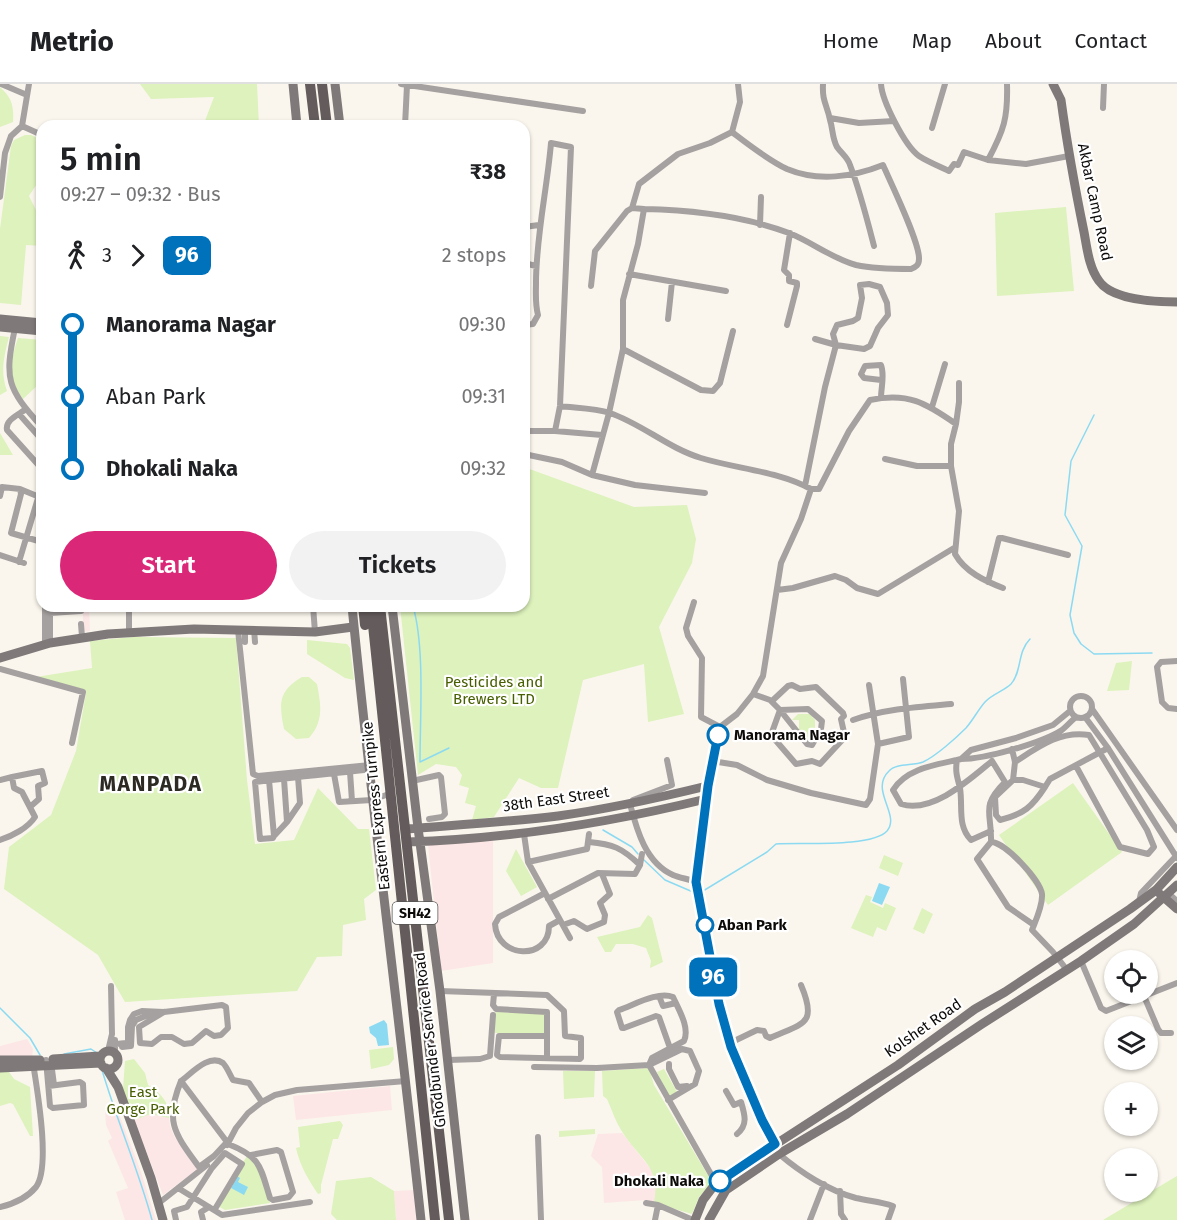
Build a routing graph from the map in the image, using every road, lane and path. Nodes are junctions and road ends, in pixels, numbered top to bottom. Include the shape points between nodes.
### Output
1 (1, 84) edge
2 (29, 84) edge
3 (293, 84) edge
4 (310, 84) edge
5 (322, 84) edge
6 (335, 84) edge
7 (738, 84) edge
8 (823, 84) edge
9 (881, 84) edge
10 (945, 84) edge
11 (1007, 84) edge
12 (1053, 84) edge
13 (1104, 84) edge
14 (404, 85) edge
15 (27, 95) junction
16 (1103, 108) dead end
17 (583, 111) dead end
18 (830, 118) junction
19 (296, 120) edge
20 (314, 120) edge
21 (326, 120) edge
22 (339, 120) edge
23 (405, 120) edge
24 (894, 121) junction
25 (22, 126) junction
26 (932, 128) dead end
27 (36, 132) edge
28 (732, 132) junction
29 (1070, 156) junction
30 (988, 160) junction
31 (854, 174) junction
32 (0, 197) edge
33 (761, 197) dead end
34 (632, 208) junction
35 (644, 209) junction
36 (539, 225) junction
37 (760, 225) junction
38 (530, 226) edge
39 (790, 233) junction
40 (874, 246) dead end
41 (530, 264) edge
42 (536, 266) junction
43 (630, 274) junction
44 (672, 282) junction
45 (591, 286) dead end
46 (726, 291) dead end
47 (1177, 302) edge
48 (0, 319) edge
49 (668, 319) dead end
50 (36, 322) edge
51 (530, 324) edge
52 (787, 325) dead end
53 (0, 327) edge
54 (15, 328) junction
55 (36, 330) edge
56 (733, 331) dead end
57 (814, 339) dead end
58 (836, 345) junction
59 (623, 349) junction
60 (945, 364) dead end
61 (881, 380) dead end
62 (959, 383) dead end
63 (881, 398) junction
64 (560, 406) junction
65 (932, 407) junction
66 (26, 409) junction
67 (609, 413) junction
68 (19, 414) junction
69 (36, 420) edge
70 (956, 424) junction
71 (530, 431) edge
72 (555, 431) junction
73 (36, 433) edge
74 (602, 435) junction
75 (530, 455) edge
76 (885, 459) dead end
77 (36, 462) edge
78 (951, 466) junction
79 (592, 475) junction
80 (808, 488) junction
81 (20, 489) junction
82 (705, 493) dead end
83 (36, 495) edge
84 (0, 496) edge
85 (36, 510) edge
86 (26, 538) junction
87 (36, 540) edge
88 (954, 548) junction
89 (0, 555) edge
90 (1068, 555) dead end
91 (988, 582) junction
92 (1003, 588) dead end
93 (777, 590) junction
94 (694, 602) dead end
95 (45, 612) edge
96 (66, 612) edge
97 (129, 612) edge
98 (313, 612) edge
99 (358, 612) edge
100 (361, 612) edge
101 (381, 612) edge
102 (393, 612) edge
103 (81, 624) dead end
104 (353, 627) junction
105 (246, 629) junction
106 (129, 632) junction
107 (315, 632) junction
108 (82, 637) junction
109 (245, 642) dead end
110 (255, 642) dead end
111 (48, 644) junction
112 (0, 658) edge
113 (1177, 661) edge
114 (0, 669) edge
115 (903, 679) dead end
116 (869, 685) dead end
117 (753, 694) junction
118 (772, 701) junction
119 (951, 704) dead end
120 (905, 707) junction
121 (1092, 709) junction
122 (1177, 709) edge
123 (780, 710) junction
124 (1070, 711) junction
125 (873, 713) junction
126 (1076, 717) junction
127 (1085, 717) junction
128 (853, 720) dead end
129 (720, 727) junction
130 (1016, 738) junction
131 (72, 743) dead end
132 (878, 744) junction
133 (1016, 748) junction
134 (1108, 748) junction
135 (1100, 752) junction
136 (959, 759) junction
137 (667, 760) dead end
138 (712, 761) junction
139 (1015, 762) junction
140 (1076, 766) junction
141 (370, 767) junction
142 (350, 772) junction
143 (334, 774) junction
144 (12, 777) junction
145 (297, 777) junction
146 (284, 779) junction
147 (0, 780) edge
148 (269, 780) junction
149 (1013, 780) junction
150 (412, 781) junction
151 (708, 786) junction
152 (1045, 787) junction
153 (960, 788) junction
154 (389, 794) junction
155 (372, 800) junction
156 (706, 800) junction
157 (352, 801) junction
158 (630, 802) junction
159 (30, 807) junction
160 (633, 817) junction
161 (429, 819) dead end
162 (287, 822) junction
163 (489, 824) junction
164 (418, 828) junction
165 (406, 829) junction
166 (1177, 830) edge
167 (992, 831) junction
168 (524, 834) junction
169 (589, 834) dead end
170 (274, 836) junction
171 (490, 836) junction
172 (0, 840) edge
173 (407, 842) junction
174 (420, 842) junction
175 (589, 842) junction
176 (991, 842) junction
177 (642, 854) dead end
178 (1177, 857) edge
179 (528, 862) junction
180 (640, 865) junction
181 (1177, 867) edge
182 (602, 874) junction
183 (696, 882) junction
184 (1177, 885) edge
185 (1153, 887) junction
186 (547, 896) junction
187 (1166, 896) junction
188 (1177, 901) edge
189 (1177, 909) edge
190 (561, 922) junction
191 (1034, 925) junction
192 (570, 938) dead end
193 (1056, 957) junction
194 (1081, 961) junction
195 (1067, 970) junction
196 (1177, 983) edge
197 (801, 985) dead end
198 (111, 986) dead end
199 (440, 990) junction
200 (1158, 990) edge
201 (494, 994) junction
202 (547, 995) junction
203 (659, 996) junction
204 (676, 1003) junction
205 (1124, 1004) edge
206 (1147, 1004) edge
207 (975, 1009) junction
208 (164, 1012) junction
209 (547, 1012) junction
210 (493, 1015) dead end
211 (982, 1024) junction
212 (1171, 1033) dead end
213 (112, 1034) junction
214 (547, 1036) junction
215 (730, 1043) junction
216 (670, 1048) junction
217 (109, 1056) junction
218 (547, 1057) junction
219 (448, 1060) junction
220 (903, 1061) junction
221 (49, 1063) junction
222 (4, 1064) edge
223 (33, 1064) junction
224 (669, 1064) dead end
225 (649, 1065) junction
226 (534, 1068) dead end
227 (911, 1072) junction
228 (406, 1080) junction
229 (181, 1081) junction
230 (51, 1085) junction
231 (689, 1088) junction
232 (726, 1091) dead end
233 (752, 1096) junction
234 (846, 1097) junction
235 (668, 1100) junction
236 (262, 1102) junction
237 (741, 1102) junction
238 (854, 1110) junction
239 (737, 1134) dead end
240 (538, 1137) dead end
241 (228, 1144) junction
242 (777, 1149) junction
243 (251, 1155) junction
244 (716, 1183) junction
245 (824, 1184) junction
246 (178, 1188) junction
247 (840, 1191) junction
248 (193, 1197) junction
249 (310, 1202) dead end
250 (159, 1203) junction
251 (646, 1203) dead end
252 (658, 1205) junction
253 (0, 1207) edge
254 (212, 1208) junction
255 (222, 1217) edge
256 (163, 1220) edge
257 (176, 1220) edge
258 (203, 1220) edge
259 (421, 1220) edge
260 (435, 1220) edge
261 (449, 1220) edge
262 (465, 1220) edge
263 (541, 1220) edge
264 (655, 1220) edge
265 (694, 1220) edge
266 (709, 1220) edge
267 (810, 1220) edge
268 (845, 1220) edge
269 (888, 1220) edge

1 - 15 street
2 - 15 street
3 - 19 street
4 - 20 main road
5 - 21 main road
6 - 22 street
7 - 28 street via 740,102
8 - 18 street via 822,95
9 - 24 street via 884,102
10 - 26 street
11 - 30 street via 1007,114 1002,134
12 - 29 street, Akbar Camp Road via 1061,100
13 - 16 street
14 - 17 street
14 - 23 street
15 - 25 street
18 - 24 street via 859,123
18 - 31 street via 836,145 848,158
24 - 30 street via 918,155 949,171 960,163 964,152
25 - 27 street
25 - 32 street via 11,136
28 - 31 street via 787,169 825,177
28 - 34 street via 678,154 639,184
29 - 30 street via 1026,164
29 - 47 street, Akbar Camp Road via 1090,260 1099,282 1115,292 1137,298
31 - 39 street via 883,165 916,243 920,257 916,267 856,265
31 - 40 street
33 - 37 street
34 - 35 street
34 - 45 street via 595,251
35 - 37 street via 677,210
35 - 43 street
36 - 38 street
36 - 42 street
36 - 64 street via 551,143 571,147
37 - 39 street
39 - 52 street via 784,270 789,281 797,286
41 - 42 street
42 - 51 street via 538,315
43 - 44 street
43 - 59 street via 623,300
44 - 46 street
44 - 49 street
48 - 50 street
53 - 54 street
54 - 55 street
54 - 66 street via 8,359 9,381
56 - 59 street via 720,383 713,391 701,390
57 - 58 street
58 - 58 street via 864,349 870,346 888,315 880,287 860,285 858,318 837,325 833,334
58 - 80 street
59 - 67 street
60 - 65 street
61 - 63 street
62 - 70 street
63 - 65 street via 915,399
63 - 80 street via 865,405 819,489
64 - 67 street
64 - 72 street
65 - 70 street
66 - 68 street
66 - 69 street
67 - 74 street
67 - 80 street via 681,451
68 - 73 street
68 - 77 street via 9,421 7,430
70 - 78 street
71 - 72 street
72 - 74 street
74 - 79 street
75 - 79 street via 562,462
76 - 78 street via 917,466
78 - 88 street via 959,511
79 - 82 street
80 - 93 street via 801,519 781,563
81 - 83 street
81 - 84 street via 2,487
81 - 86 street via 11,534
85 - 86 street
86 - 87 street
86 - 89 street via 21,563
88 - 91 street via 958,559
88 - 93 street via 878,594 835,576
90 - 91 street via 999,538
91 - 92 street
93 - 117 street via 762,676
94 - 129 street via 686,628 702,658 701,717
95 - 111 street
96 - 111 street via 50,613
97 - 106 street
98 - 107 street
99 - 104 street, Ghodbunder Service Road
100 - 154 main road, Eastern Express Turnpike / SH42 via 368,649 375,658
101 - 165 main road, Eastern Express Turnpike / SH42
102 - 150 street, Ghodbunder Service Road
103 - 108 street
104 - 107 street
104 - 141 street, Ghodbunder Service Road
105 - 106 street
105 - 107 street
105 - 109 street
105 - 110 street
105 - 141 street via 253,774
106 - 108 street
108 - 111 street
111 - 112 street
113 - 122 street via 1161,662 1157,668 1162,702
114 - 131 street via 83,692
115 - 120 street
116 - 125 street
117 - 118 street
117 - 129 street
118 - 123 street
118 - 123 street via 788,686 816,687 843,713 844,737 820,764 796,764 771,735
119 - 120 street
120 - 125 street
120 - 132 street via 909,737
121 - 124 street via 1089,699 1082,696 1072,700
121 - 127 street
121 - 166 street
123 - 123 street via 804,708 822,721 812,744 807,744
124 - 126 street
124 - 130 street via 1053,725
125 - 128 street
125 - 132 street
126 - 127 street
126 - 133 street via 1061,730
127 - 134 street
129 - 138 street
130 - 133 street
130 - 136 street via 971,750
132 - 138 street via 870,799 864,806 767,780 737,765
133 - 136 street
133 - 139 street
134 - 135 street
134 - 178 street
135 - 139 street via 1089,735 1070,734
135 - 140 street
135 - 140 street via 1147,830 1154,847 1148,854 1120,847
136 - 153 street via 955,774
136 - 153 street via 913,772 899,780 893,790 901,804 917,807
137 - 158 street via 672,785
138 - 151 street
139 - 149 street
140 - 152 street via 1050,779
141 - 142 street
141 - 155 street, Ghodbunder Service Road
142 - 143 street
142 - 157 street
143 - 145 street
143 - 157 street via 338,801
144 - 147 street
144 - 159 street via 14,788 22,792
144 - 159 street via 43,773 45,783 38,786 39,799
145 - 146 street
145 - 162 street via 300,803
146 - 148 street
146 - 162 street
148 - 170 street
148 - 170 street via 255,782 256,806 259,838
149 - 152 street
149 - 152 street via 995,797 1000,820 1019,815
150 - 161 street via 432,775 441,777 445,814
150 - 164 street, Ghodbunder Service Road
151 - 156 street
151 - 158 street, 38th East Street
153 - 167 street via 966,834 971,840
153 - 167 street via 992,761 1005,782 990,800
154 - 155 street
154 - 260 main road, Eastern Express Turnpike / SH42
155 - 157 street
155 - 228 street, Ghodbunder Service Road
156 - 160 street, 38th East Street
156 - 183 street
158 - 160 street
158 - 163 street, 38th East Street via 560,816
159 - 172 street via 35,817 32,822
160 - 168 street, 38th East Street
160 - 183 street via 644,846 661,867
162 - 170 street
163 - 164 street, 38th East Street
163 - 171 street
164 - 165 street, 38th East Street
164 - 174 street, Ghodbunder Service Road
165 - 173 main road, Eastern Express Turnpike / SH42
167 - 176 street
168 - 171 street, 38th East Street
168 - 179 street
169 - 175 street
171 - 174 street, 38th East Street
173 - 174 street, 38th East Street
173 - 261 main road, Eastern Express Turnpike / SH42
174 - 199 street, Ghodbunder Service Road
175 - 179 street via 587,849
175 - 180 street via 618,848
176 - 191 street via 1001,844 1039,885 1042,900
176 - 191 street via 977,859 1008,907
177 - 180 street
178 - 185 street
179 - 186 street
180 - 182 street via 632,875
181 - 185 street, Kolshet Road
182 - 186 street
182 - 190 street via 610,894 600,903 604,922 587,929 574,921
183 - 215 street
184 - 187 street, Kolshet Road
185 - 187 street
185 - 193 street, Kolshet Road via 1139,902
186 - 190 street
186 - 190 street via 499,917 495,924 500,941 507,947 528,952 547,942 549,926
187 - 188 street
187 - 189 street
187 - 194 street, Kolshet Road
190 - 192 street
191 - 193 street via 1032,930
193 - 195 street
193 - 207 street, Kolshet Road
194 - 195 street, Kolshet Road
194 - 205 street via 1102,1010
195 - 211 street, Kolshet Road
196 - 200 street
197 - 215 street via 809,1004 805,1022 770,1038 758,1030
198 - 213 street
199 - 201 street
199 - 219 street, Ghodbunder Service Road
201 - 202 street
201 - 209 street via 496,1010
202 - 209 street
202 - 218 street via 564,1011 565,1036 581,1038 580,1059
203 - 204 street via 670,995
203 - 204 street via 663,1006
203 - 216 street via 617,1012 622,1028 658,1017
204 - 216 street via 686,1037
206 - 212 street via 1161,1033
207 - 211 street
207 - 220 street, Kolshet Road
208 - 208 street via 139,1027 140,1042 152,1044 162,1037 172,1037 184,1044 192,1043 206,1031 214,1036 228,1028 226,1007 222,1005
208 - 217 street via 136,1020 132,1042
209 - 214 street
210 - 219 street via 490,1056
211 - 227 street, Kolshet Road
213 - 217 street
213 - 217 street
214 - 218 street
214 - 218 street via 499,1036 497,1055
215 - 233 street
216 - 225 street via 652,1058
217 - 221 street
217 - 250 street
219 - 262 street, Ghodbunder Service Road
220 - 227 street
220 - 234 street, Kolshet Road
221 - 223 street
221 - 230 street
222 - 223 street
223 - 253 street via 41,1170 37,1185 26,1197
224 - 231 street via 678,1087
225 - 226 street
225 - 231 street via 682,1049 690,1051 699,1071 695,1084
225 - 235 street
227 - 238 street, Kolshet Road
228 - 236 street via 297,1090
228 - 259 street, Ghodbunder Service Road
229 - 229 street via 227,1142 199,1167 172,1125
229 - 236 street via 205,1062 214,1060 223,1063 233,1080 249,1083
230 - 230 street via 80,1082 84,1105 52,1108
231 - 235 street
232 - 237 street via 734,1105
233 - 237 street
233 - 242 street
234 - 238 street
234 - 242 street, Kolshet Road
235 - 244 street
236 - 241 street via 242,1120
237 - 239 street via 746,1117 744,1129
238 - 242 street, Kolshet Road
240 - 263 street
241 - 243 street
241 - 246 street
242 - 244 street, Kolshet Road
242 - 245 street via 792,1165
242 - 266 street, Kolshet Road via 726,1190
243 - 243 street via 260,1165 270,1198 289,1197 293,1192 281,1152
244 - 265 street, Kolshet Road
245 - 247 street
245 - 267 street
246 - 248 street
246 - 250 street
247 - 268 street
247 - 269 street via 893,1206
248 - 254 street
248 - 254 street via 225,1153 242,1164
248 - 257 street via 187,1207 174,1211
249 - 255 street
250 - 256 street
251 - 252 street
252 - 264 street
252 - 265 street
254 - 255 street
254 - 258 street via 201,1212

